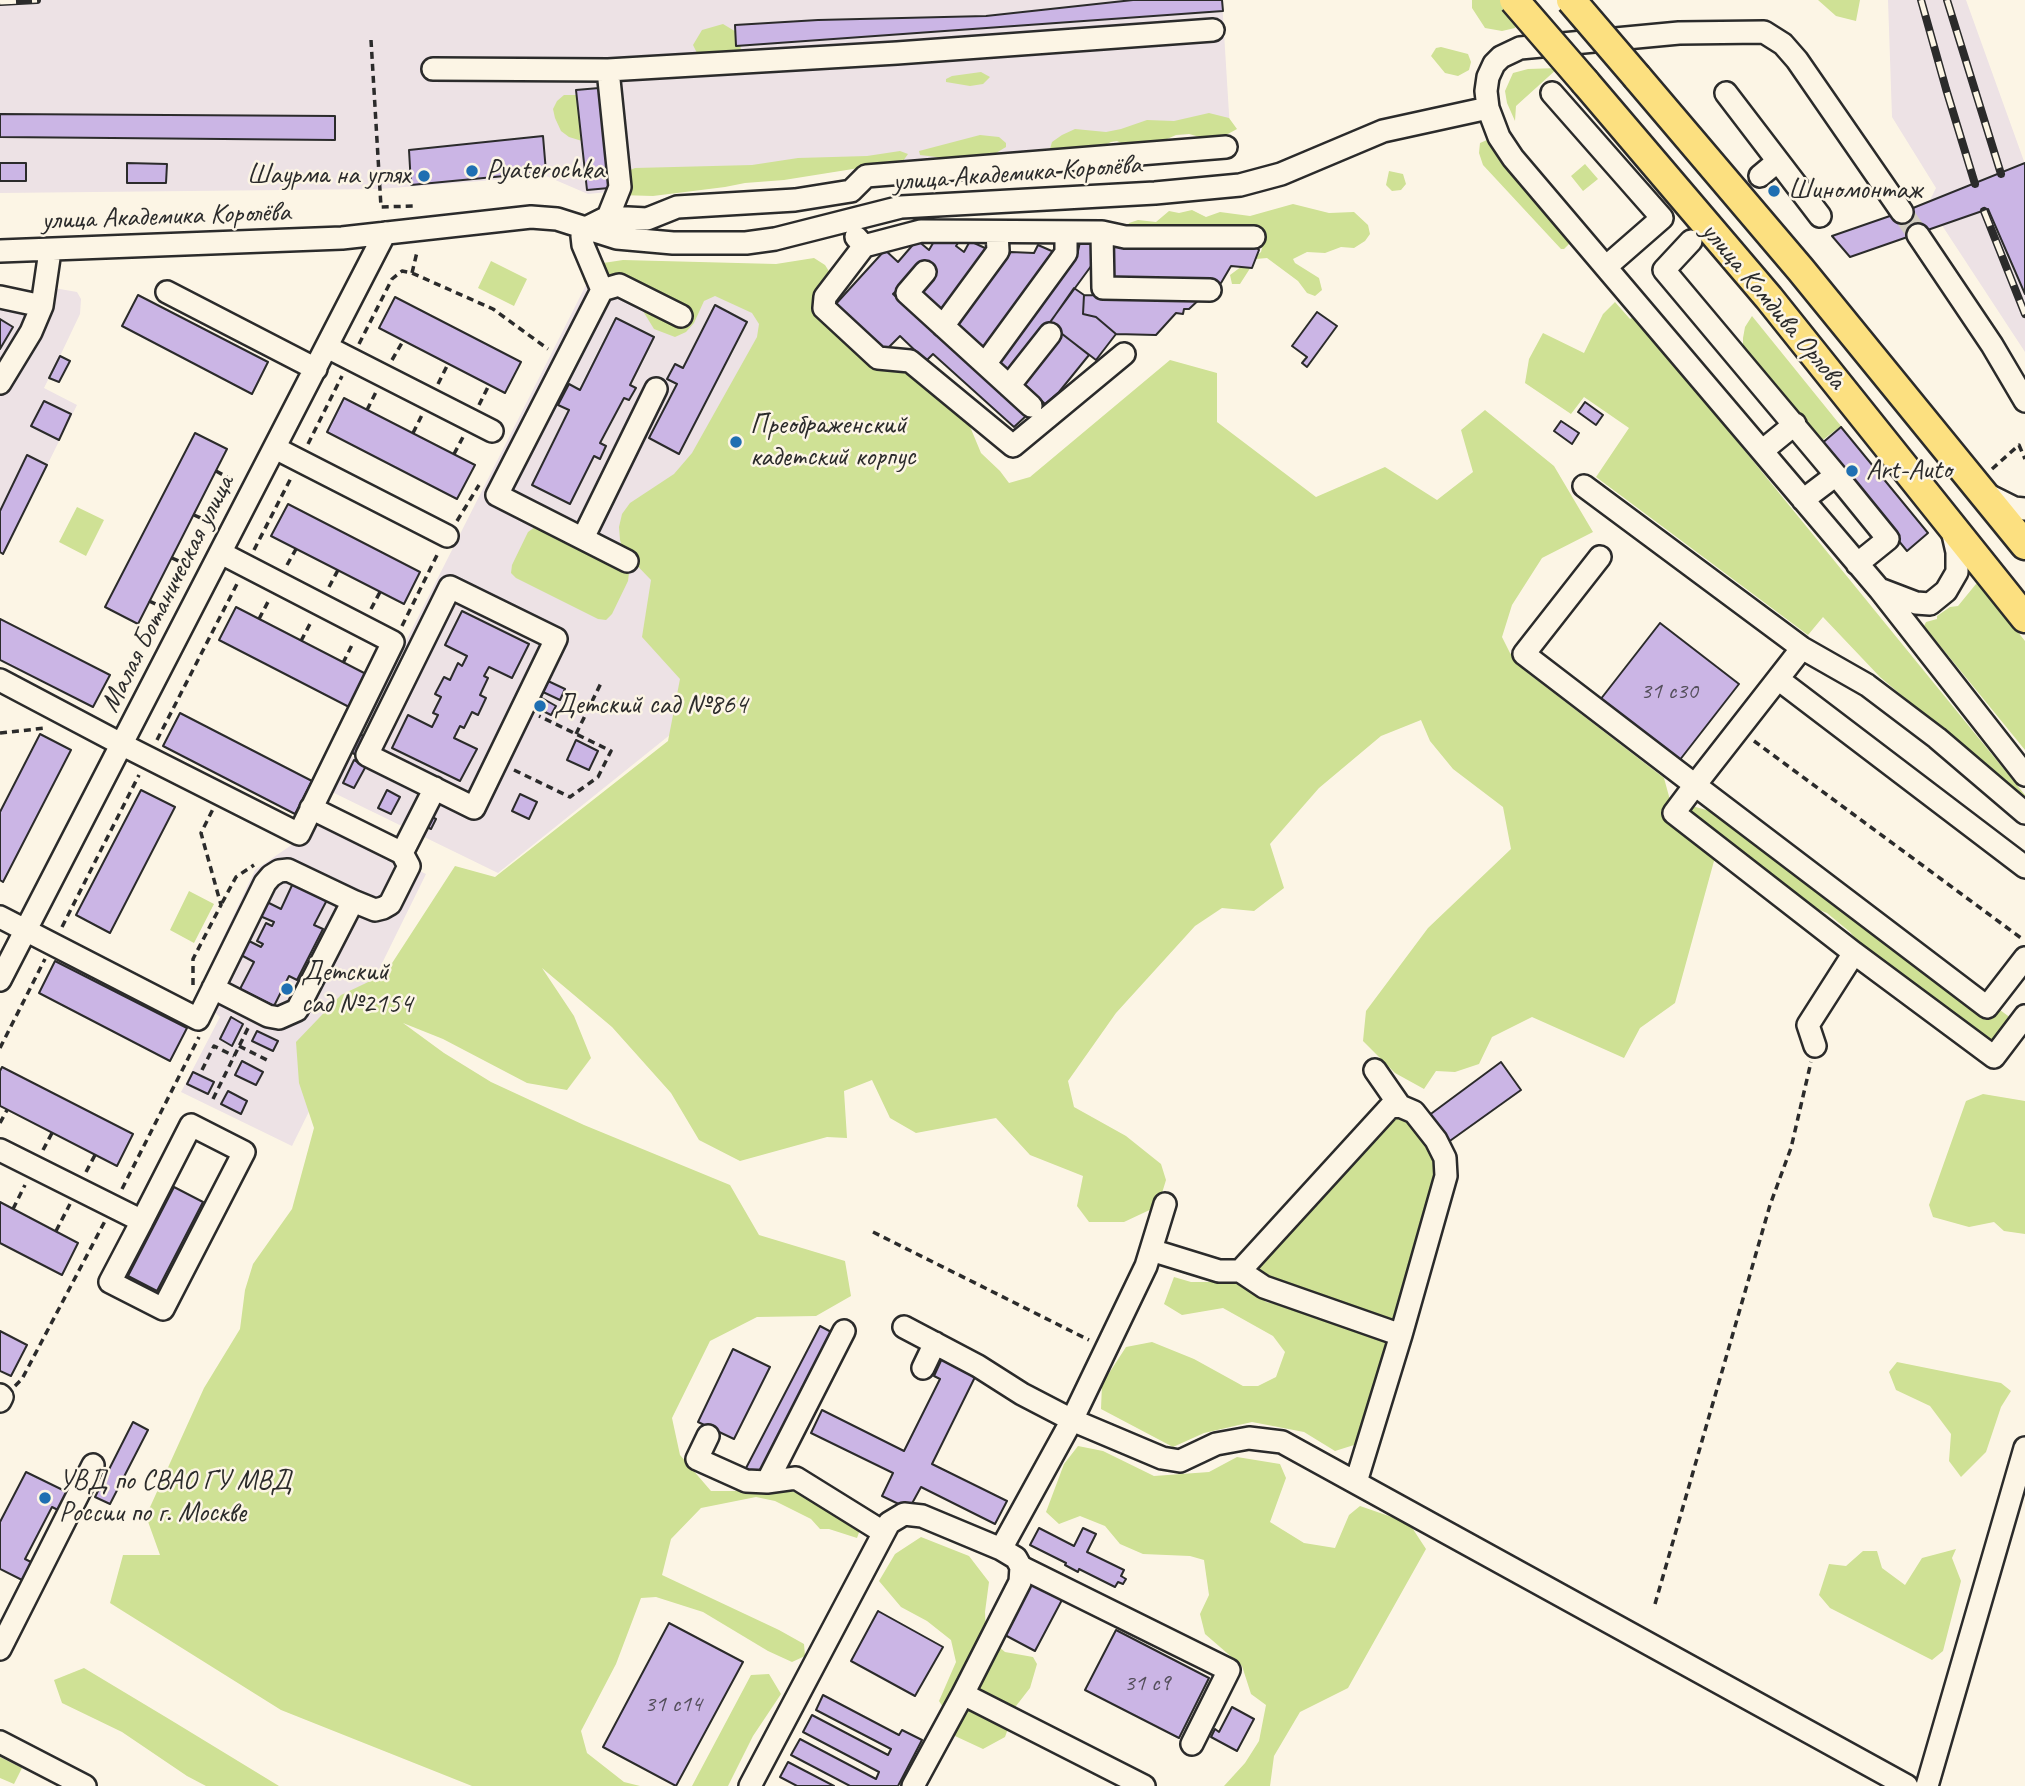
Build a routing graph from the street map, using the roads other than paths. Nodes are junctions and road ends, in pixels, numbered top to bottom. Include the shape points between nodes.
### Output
1 (1514, 0) edge
2 (1571, 0) edge
3 (1213, 30) dead end
4 (433, 69) dead end
5 (608, 70) junction
6 (1552, 93) dead end
7 (1726, 93) dead end
8 (1488, 108) junction
9 (1226, 147) dead end
10 (1778, 161) junction
11 (1760, 176) dead end
12 (1902, 212) tunnel mouth
13 (1820, 216) dead end
14 (608, 217) junction
15 (843, 222) junction
16 (584, 229) junction
17 (997, 232) junction
18 (1066, 232) junction
19 (1102, 232) junction
20 (385, 233) junction
21 (1918, 235) tunnel mouth
22 (1254, 237) dead end
23 (1691, 241) dead end
24 (864, 246) junction
25 (0, 251) edge
26 (50, 251) junction
27 (1606, 266) junction
28 (925, 272) dead end
29 (602, 290) junction
30 (1210, 290) dead end
31 (167, 292) dead end
32 (0, 297) edge
33 (42, 306) junction
34 (681, 316) dead end
35 (943, 326) junction
36 (1050, 334) dead end
37 (327, 346) junction
38 (1124, 354) dead end
39 (985, 364) junction
40 (316, 369) junction
41 (0, 383) edge
42 (1009, 386) junction
43 (656, 389) dead end
44 (2025, 401) edge
45 (1031, 406) dead end
46 (1795, 424) junction
47 (492, 431) dead end
48 (275, 448) junction
49 (1762, 451) junction
50 (1836, 475) junction
51 (1584, 486) dead end
52 (1976, 486) junction
53 (1803, 500) junction
54 (2025, 509) edge
55 (1950, 521) junction
56 (447, 537) road end
57 (583, 538) junction
58 (2025, 545) edge
59 (220, 553) junction
60 (1600, 557) dead end
61 (627, 561) dead end
62 (1857, 564) junction
63 (1880, 590) junction
64 (2025, 618) edge
65 (1802, 648) junction
66 (1778, 679) junction
67 (0, 680) edge
68 (121, 744) junction
69 (2025, 775) edge
70 (1695, 785) junction
71 (435, 789) junction
72 (311, 808) junction
73 (2025, 813) edge
74 (402, 853) junction
75 (2025, 867) edge
76 (353, 901) junction
77 (0, 917) edge
78 (26, 930) junction
79 (1854, 953) junction
80 (2025, 958) edge
81 (0, 980) edge
82 (213, 989) junction
83 (1998, 993) junction
84 (2025, 1015) edge
85 (1815, 1046) road end
86 (1375, 1070) dead end
87 (1400, 1106) junction
88 (0, 1150) edge
89 (1165, 1205) dead end
90 (142, 1221) junction
91 (1151, 1250) junction
92 (1240, 1271) junction
93 (904, 1326) dead end
94 (844, 1331) dead end
95 (1401, 1335) junction
96 (935, 1343) junction
97 (923, 1368) dead end
98 (0, 1395) edge
99 (0, 1401) edge
100 (1072, 1420) junction
101 (709, 1436) dead end
102 (2025, 1448) edge
103 (93, 1465) dead end
104 (767, 1482) junction
105 (1356, 1482) junction
106 (883, 1532) junction
107 (1001, 1549) junction
108 (1021, 1567) junction
109 (0, 1649) edge
110 (962, 1694) junction
111 (0, 1742) edge
112 (1192, 1744) dead end
113 (49, 1778) edge
114 (85, 1786) edge
115 (750, 1786) edge
116 (913, 1786) edge
117 (1144, 1786) edge
118 (1907, 1786) edge
119 (1927, 1786) edge

1 - 55 main road, улица Комдива Орлова, bridge via 1769,298
2 - 52 main road, улица Комдива Орлова, bridge via 1801,270
3 - 5 street
4 - 5 street
5 - 14 street via 620,187
6 - 27 street via 1662,218
7 - 10 street
8 - 12 street via 1486,91 1494,64 1520,48 1679,33 1764,32 1797,60
8 - 15 street, улица Академика Королёва via 1383,131 1281,174 1240,185 901,207
8 - 27 street via 1513,158
9 - 14 street via 866,176 852,191 677,207 647,219
10 - 11 street
10 - 13 street
14 - 16 street
15 - 16 street, улица Академика Королёва via 775,239 730,244 644,241
15 - 24 street
16 - 20 street, улица Академика Королёва via 531,216
16 - 29 street via 583,245
17 - 18 street
17 - 24 street via 921,231
17 - 35 street via 998,251
18 - 19 street
18 - 39 street via 1066,253
19 - 22 street via 1125,237
19 - 30 street via 1102,288
20 - 26 street, улица Академика Королёва
20 - 37 street, Малая Ботаническая улица
21 - 44 street
23 - 46 street via 1664,270
24 - 38 street via 825,297 824,308 878,358 910,361 1013,446
25 - 26 street, улица Академика Королёва
26 - 33 street
27 - 49 street
28 - 35 street via 907,293
29 - 34 street via 619,285
29 - 57 street via 497,495
31 - 40 street
32 - 33 street
33 - 41 street
35 - 39 street
36 - 42 street
37 - 40 street, Малая Ботаническая улица
37 - 47 street
39 - 42 street
40 - 48 street, Малая Ботаническая улица
42 - 45 street
43 - 57 street
46 - 49 street
46 - 50 street
48 - 56 street
48 - 59 street, Малая Ботаническая улица
49 - 53 street
50 - 53 street
50 - 62 street via 1888,539
51 - 65 street
52 - 54 street via 1994,500
52 - 58 main road, улица Комдива Орлова
53 - 62 street
55 - 63 street via 1957,572 1946,592 1930,604
55 - 64 main road, улица Комдива Орлова
57 - 61 street
59 - 68 street, Малая Ботаническая улица
59 - 72 street via 393,642
60 - 70 street via 1524,654
62 - 63 street
63 - 69 street
65 - 66 street
65 - 73 street via 1867,685
66 - 70 street
66 - 75 street
67 - 68 street
68 - 72 street via 299,834
68 - 78 street, Малая Ботаническая улица
70 - 79 street via 1674,813
70 - 83 street via 1987,1007
71 - 71 street via 474,808 556,639 450,587 367,755
71 - 74 street
72 - 74 street
74 - 76 street via 409,866 390,904 375,910
76 - 82 street via 297,1010 279,1018
76 - 82 street via 295,872 279,871 265,883
77 - 78 street
78 - 81 street, Малая Ботаническая улица
78 - 82 street via 198,1019
79 - 84 street via 1994,1057
79 - 85 street via 1808,1025
80 - 83 street
83 - 84 street
86 - 87 street
87 - 92 street via 1390,1107
87 - 95 street via 1414,1112 1446,1158 1446,1176
88 - 90 street
89 - 91 street
90 - 90 street via 191,1125 244,1152 163,1309 110,1282
91 - 92 street via 1219,1271
91 - 100 street
92 - 95 street via 1264,1287
93 - 96 street
94 - 104 street
95 - 105 street
96 - 97 street
96 - 100 street
98 - 99 street
100 - 105 street via 1161,1458 1180,1461 1216,1444 1249,1438 1282,1442
100 - 107 street
101 - 104 street via 697,1459 746,1481
102 - 119 street
103 - 109 street
104 - 106 street via 796,1478
105 - 118 street
106 - 107 street via 904,1514 922,1516
106 - 115 street
107 - 108 street
108 - 110 street via 1020,1582
108 - 112 street via 1229,1670
110 - 116 street
110 - 117 street
111 - 113 street
113 - 114 street

